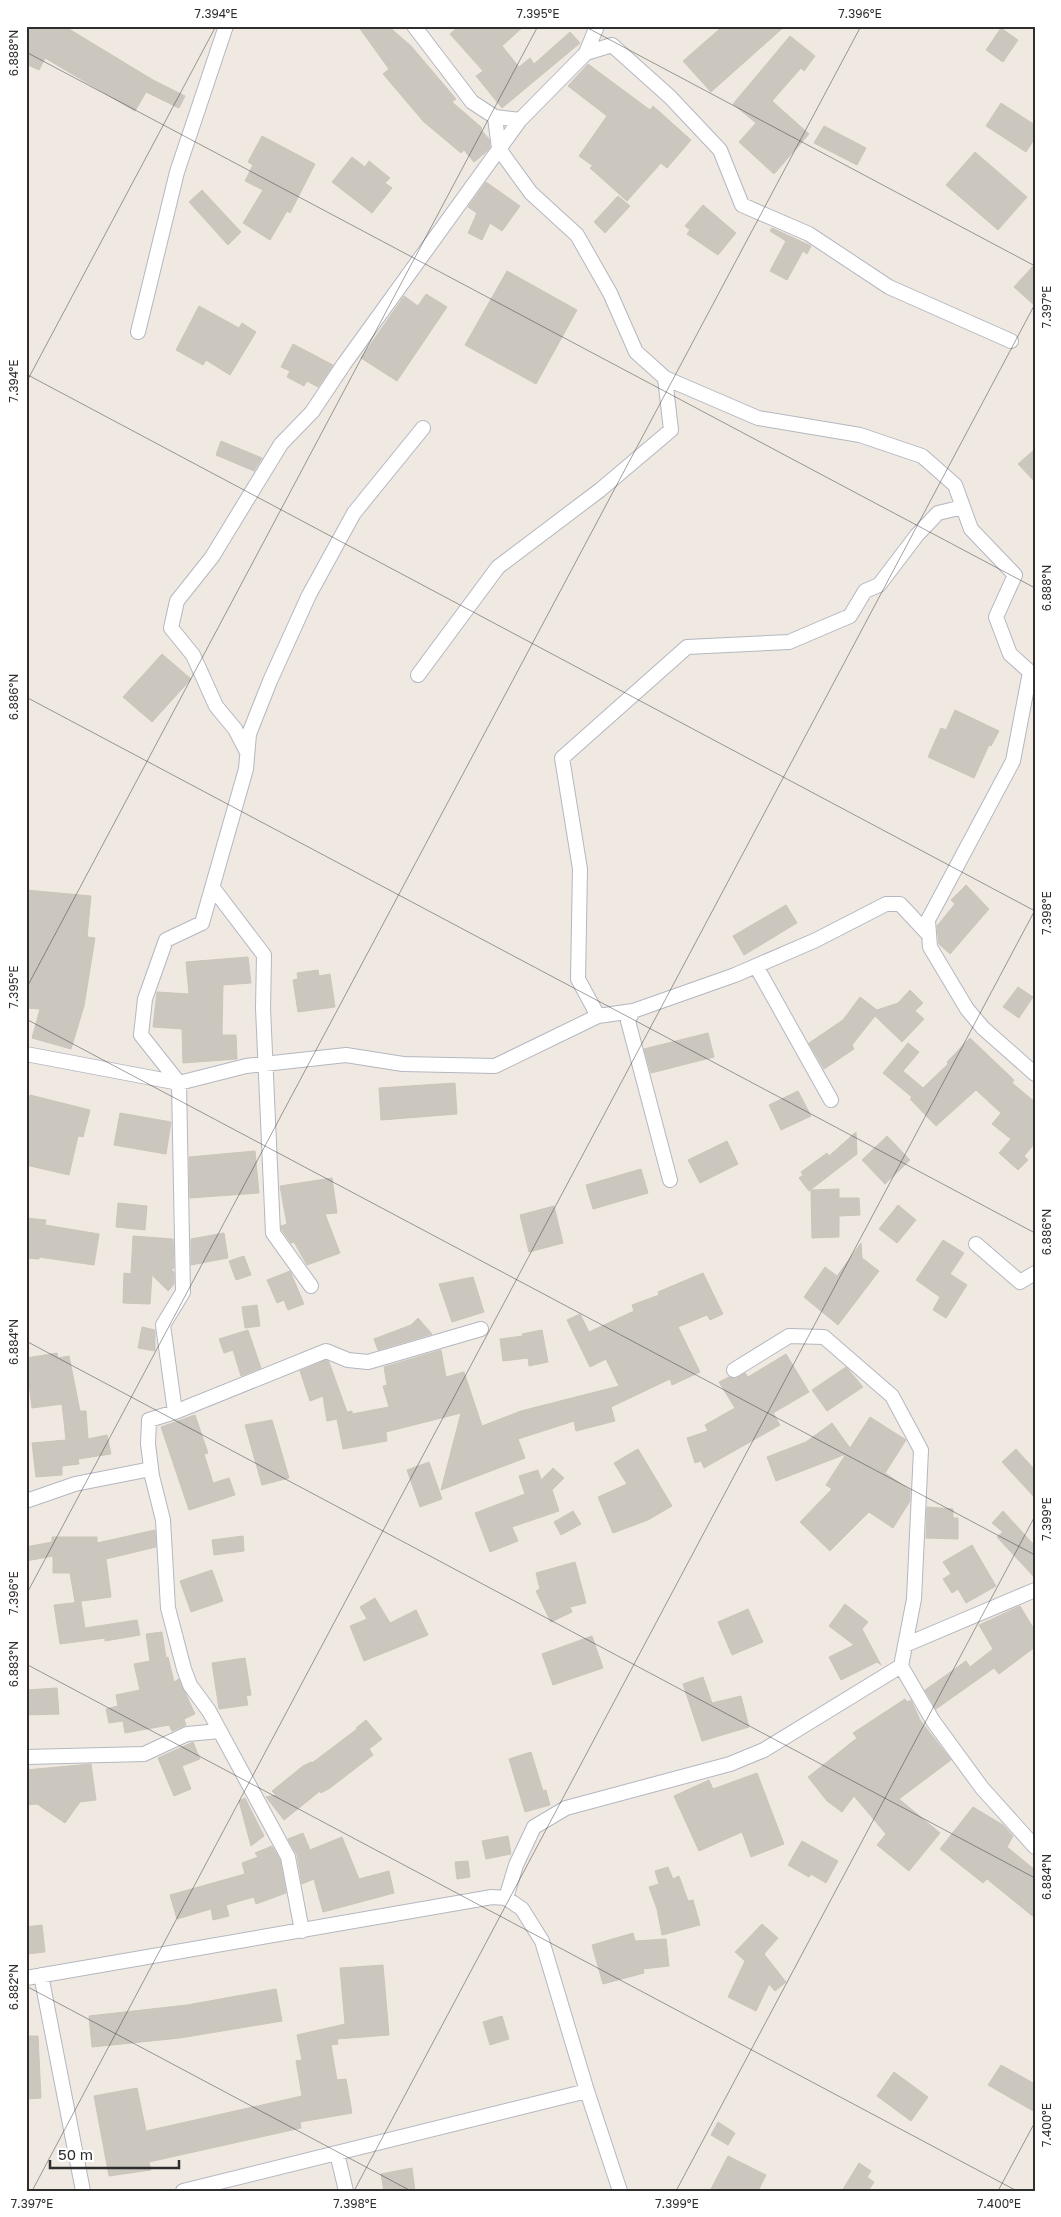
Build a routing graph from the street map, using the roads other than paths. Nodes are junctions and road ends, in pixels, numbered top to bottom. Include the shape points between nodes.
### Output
1 (226, 26) edge
2 (414, 26) edge
3 (597, 26) edge
4 (586, 53) junction
5 (495, 117) junction
6 (520, 120) junction
7 (499, 149) junction
8 (138, 332) dead end
9 (1011, 341) dead end
10 (665, 378) junction
11 (423, 428) dead end
12 (963, 507) junction
13 (418, 675) dead end
14 (247, 753) junction
15 (213, 888) junction
16 (929, 935) junction
17 (756, 966) junction
18 (633, 1011) junction
19 (598, 1016) junction
20 (26, 1054) edge
21 (266, 1063) junction
22 (1035, 1074) edge
23 (179, 1083) junction
24 (830, 1100) dead end
25 (670, 1180) dead end
26 (976, 1244) dead end
27 (1035, 1273) edge
28 (311, 1286) dead end
29 (481, 1329) dead end
30 (734, 1370) dead end
31 (175, 1412) junction
32 (151, 1469) junction
33 (26, 1501) edge
34 (1035, 1590) edge
35 (905, 1645) junction
36 (901, 1666) junction
37 (220, 1731) junction
38 (26, 1757) edge
39 (1035, 1847) edge
40 (506, 1898) junction
41 (302, 1931) junction
42 (41, 1976) junction
43 (26, 1978) edge
44 (587, 2091) junction
45 (337, 2153) junction
46 (82, 2191) edge
47 (183, 2191) edge
48 (346, 2191) edge
49 (620, 2191) edge

1 - 8 street via 177,172
2 - 5 street via 472,102
3 - 4 street
4 - 6 street
4 - 9 street via 612,45 670,97 720,150 742,205 809,234 889,287
5 - 6 street
5 - 7 street
6 - 7 street
7 - 10 street via 531,193 577,235 610,293 636,352
7 - 14 street via 312,412 281,444 212,557 177,601 171,628 193,655 216,706 235,729
10 - 12 street via 758,418 860,435 922,456 955,485
10 - 13 street via 671,430 600,490 498,567
11 - 14 street via 354,513 309,595 249,734
12 - 16 street via 971,529 1015,575 996,617 1010,654 1030,672 1013,761 928,920
12 - 19 street via 938,513 879,585 865,591 850,616 789,642 687,647 562,758 580,869 578,979
14 - 15 street via 246,769
15 - 21 street via 264,955
15 - 23 street via 202,923 166,940 145,999 141,1035
16 - 17 street via 900,904 886,904
16 - 22 street via 930,947 967,1008 983,1028
17 - 18 street
17 - 24 street
18 - 19 street
18 - 25 street via 628,1021
19 - 21 street via 495,1066 403,1064 346,1055
20 - 23 street
21 - 23 street
21 - 28 street via 272,1233
23 - 31 street via 183,1292 162,1325
26 - 27 street via 1020,1282
29 - 31 street via 368,1362 348,1360 326,1351
30 - 35 street via 789,1336 824,1337 892,1396 921,1450 914,1599
31 - 32 street via 150,1420
32 - 33 street via 75,1484
32 - 37 street via 163,1520 168,1608 184,1669 190,1685
34 - 35 street
35 - 36 street
36 - 39 street via 944,1736 982,1788
36 - 40 street via 764,1750 730,1764 566,1808 534,1827 516,1865
37 - 38 street via 187,1734 144,1754
37 - 41 street via 288,1857
40 - 41 street via 492,1897
40 - 44 street via 522,1909 542,1941
41 - 42 street
42 - 43 street
42 - 46 street
44 - 45 street
44 - 49 street
45 - 47 street
45 - 48 street

